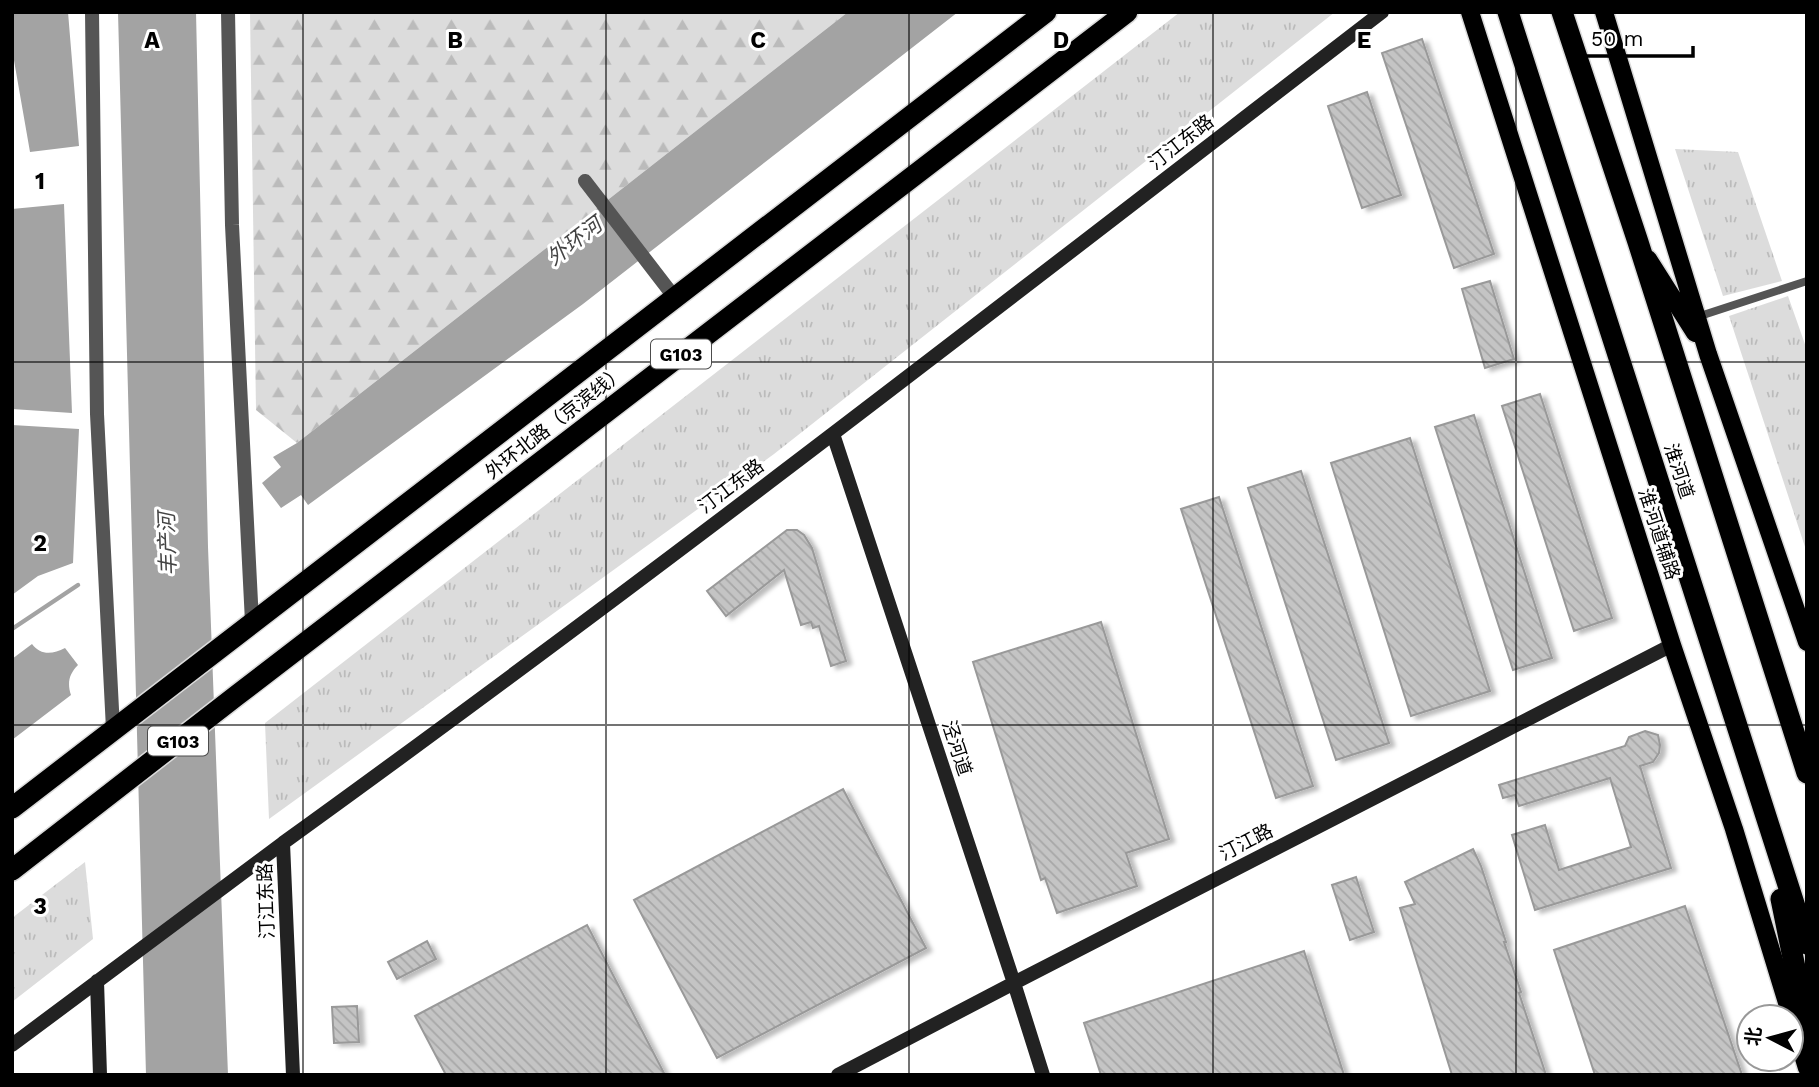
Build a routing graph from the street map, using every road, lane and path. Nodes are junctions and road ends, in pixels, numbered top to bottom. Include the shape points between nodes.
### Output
1 (92, 12) edge
2 (228, 12) edge
3 (1046, 12) edge
4 (1127, 12) edge
5 (1382, 12) edge
6 (1470, 12) edge
7 (1508, 12) edge
8 (1562, 12) edge
9 (1604, 12) edge
10 (585, 181) dead end
11 (1638, 242) junction
12 (1807, 281) edge
13 (675, 298) junction
14 (1697, 317) junction
15 (1708, 354) junction
16 (833, 434) junction
17 (252, 622) junction
18 (1807, 642) edge
19 (1672, 645) junction
20 (116, 727) junction
21 (1807, 773) edge
22 (12, 808) edge
23 (283, 843) junction
24 (1777, 851) junction
25 (12, 870) edge
26 (1807, 944) edge
27 (97, 981) junction
28 (1014, 983) junction
29 (1807, 1026) edge
30 (12, 1045) edge
31 (1807, 1069) edge
32 (100, 1075) edge
33 (293, 1075) edge
34 (838, 1075) edge
35 (1043, 1075) edge

1 - 20 street via 97,414
2 - 17 street via 232,225
3 - 13 highway, 外环北路（京滨线） / G103
4 - 25 highway, 外环北路（京滨线） / G103
5 - 16 street, 汀江东路
6 - 19 main road, 淮河道辅路
7 - 24 highway, 淮河道
8 - 11 highway, 淮河道
9 - 14 main road
10 - 13 street
11 - 15 main road
11 - 21 highway, 淮河道
12 - 14 lane
13 - 17 highway, 外环北路（京滨线） / G103
14 - 15 main road
15 - 18 main road
16 - 23 street, 汀江东路
16 - 28 street, 泾河道
17 - 20 highway, 外环北路（京滨线） / G103
19 - 28 street, 汀江路
19 - 31 main road, 淮河道辅路
20 - 22 highway, 外环北路（京滨线） / G103
23 - 27 street
23 - 33 street, 汀江东路
24 - 26 highway, 淮河道
24 - 29 highway via 1782,907
27 - 30 street
27 - 32 street
28 - 34 street, 汀江路
28 - 35 street, 泾河道

